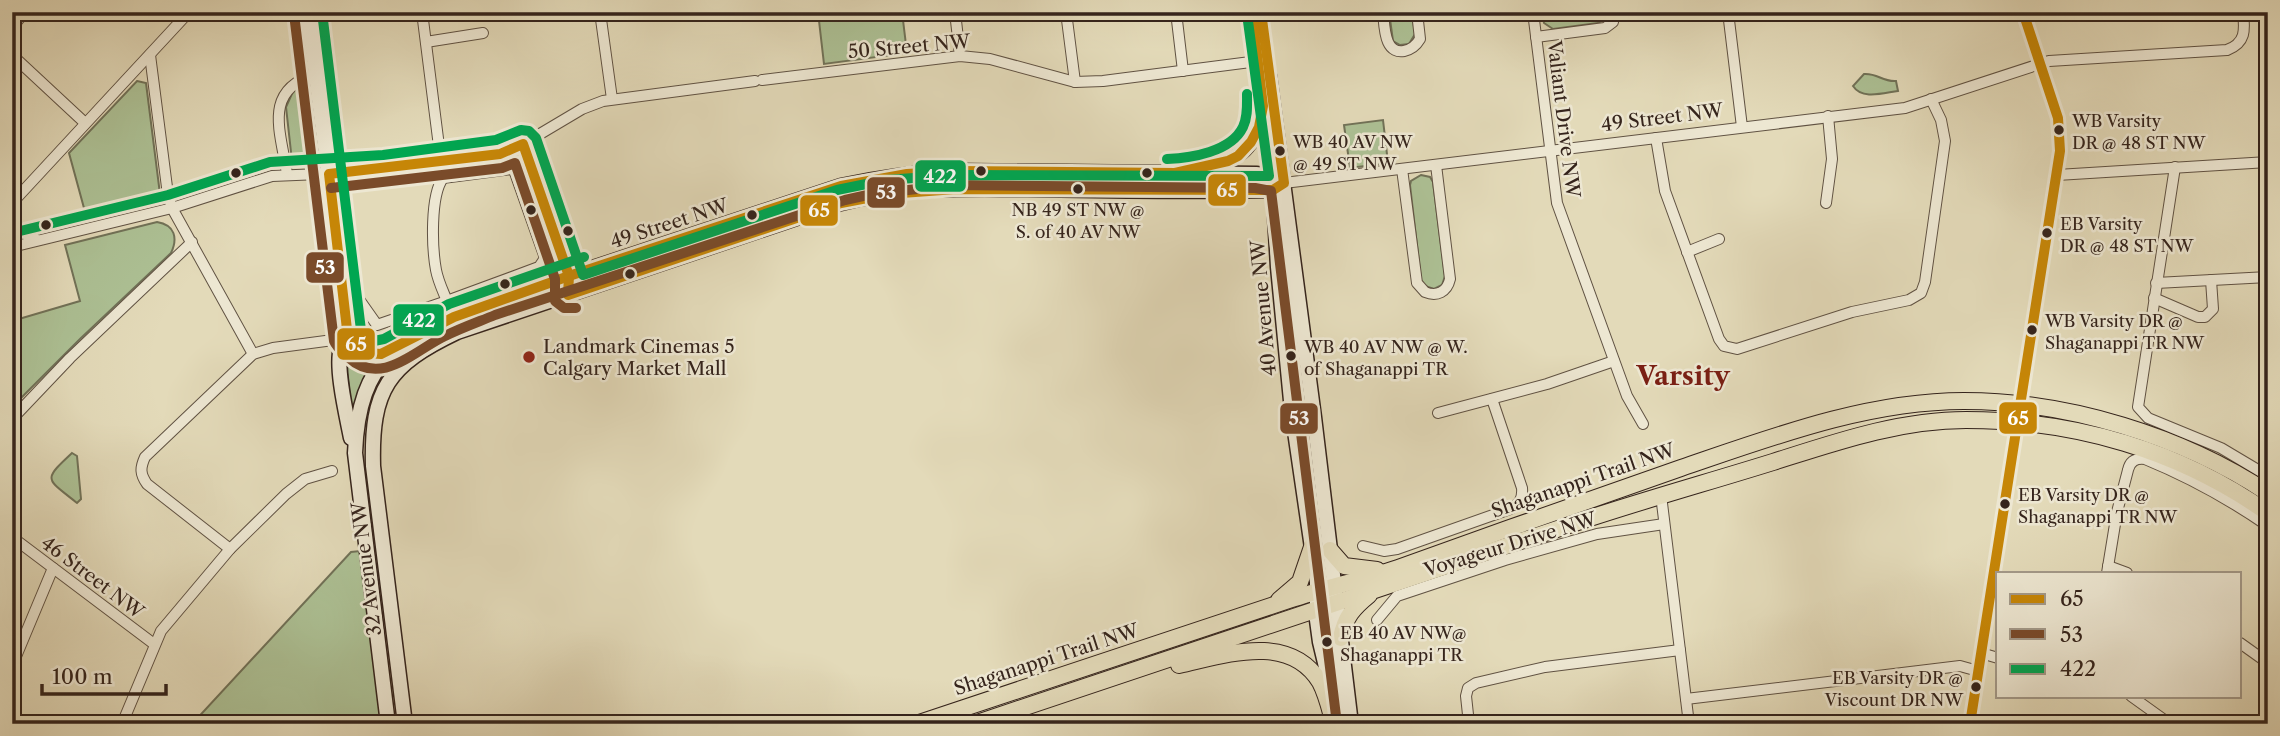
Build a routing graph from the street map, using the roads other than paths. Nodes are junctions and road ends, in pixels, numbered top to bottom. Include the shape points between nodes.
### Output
1 (25, 12) edge
2 (188, 12) edge
3 (308, 12) edge
4 (422, 12) edge
5 (600, 12) edge
6 (955, 12) edge
7 (1066, 12) edge
8 (1176, 12) edge
9 (1252, 12) edge
10 (1261, 12) edge
11 (1383, 12) edge
12 (1418, 12) edge
13 (1533, 12) edge
14 (1614, 12) edge
15 (1728, 12) edge
16 (2023, 12) edge
17 (2243, 12) edge
18 (12, 27) edge
19 (484, 33) dead end
20 (1536, 37) junction
21 (426, 42) junction
22 (12, 55) edge
23 (150, 55) junction
24 (960, 56) junction
25 (1262, 61) junction
26 (2040, 63) junction
27 (1183, 71) junction
28 (315, 74) junction
29 (1075, 82) junction
30 (612, 99) junction
31 (1931, 99) junction
32 (1263, 106) junction
33 (1828, 117) junction
34 (84, 122) junction
35 (1742, 127) junction
36 (1656, 138) junction
37 (523, 145) junction
38 (1550, 151) junction
39 (441, 161) junction
40 (2268, 162) edge
41 (1436, 165) junction
42 (2175, 167) junction
43 (1402, 169) junction
44 (1175, 173) junction
45 (287, 174) junction
46 (329, 174) junction
47 (2057, 175) junction
48 (443, 178) junction
49 (1276, 183) junction
50 (12, 203) edge
51 (1826, 203) dead end
52 (173, 208) junction
53 (12, 217) edge
54 (1719, 239) dead end
55 (37, 240) junction
56 (192, 242) junction
57 (12, 247) edge
58 (1687, 252) junction
59 (569, 277) junction
60 (2268, 277) edge
61 (2211, 280) junction
62 (2156, 284) junction
63 (573, 294) junction
64 (344, 298) junction
65 (2154, 298) junction
66 (447, 302) junction
67 (348, 338) junction
68 (390, 353) junction
69 (253, 354) junction
70 (1614, 361) junction
71 (1492, 399) junction
72 (2020, 404) junction
73 (360, 406) joint
74 (376, 409) joint
75 (1438, 413) dead end
76 (12, 419) edge
77 (2018, 422) junction
78 (1643, 424) dead end
79 (1814, 425) junction
80 (355, 453) junction
81 (332, 471) dead end
82 (2268, 476) edge
83 (2268, 493) edge
84 (1661, 495) junction
85 (2268, 513) edge
86 (1664, 524) junction
87 (2268, 526) edge
88 (12, 537) edge
89 (1313, 544) junction
90 (1363, 546) dead end
91 (230, 549) junction
92 (1330, 550) junction
93 (53, 568) junction
94 (1393, 569) junction
95 (2108, 570) edge
96 (1374, 590) junction
97 (1336, 595) junction
98 (1318, 600) junction
99 (1272, 606) junction
100 (1377, 620) dead end
101 (1341, 638) junction
102 (154, 644) junction
103 (2242, 644) edge
104 (1680, 650) junction
105 (1981, 653) junction
106 (1996, 657) edge
107 (2268, 663) edge
108 (12, 666) edge
109 (1978, 671) junction
110 (1111, 679) junction
111 (2134, 698) edge
112 (1686, 699) junction
113 (122, 724) edge
114 (388, 724) edge
115 (405, 724) edge
116 (916, 724) edge
117 (974, 724) edge
118 (1335, 724) edge
119 (1351, 724) edge
120 (1469, 724) edge
121 (1689, 724) edge
122 (1970, 724) edge
123 (2170, 724) edge

1 - 18 street
2 - 23 street
3 - 28 street, 32 Avenue NW
4 - 21 street
5 - 30 street
6 - 24 street
7 - 29 street
8 - 27 street
9 - 25 street, 40 Avenue NW
10 - 25 street, 40 Avenue NW
11 - 12 street via 1388,42 1405,51 1420,39
13 - 20 street, Valiant Drive NW
14 - 20 street via 1613,22 1605,28
15 - 35 street
16 - 26 street
17 - 26 street, 49 Street NW via 2243,37 2227,50
19 - 21 street
20 - 38 street, Valiant Drive NW
21 - 39 street
22 - 34 street
23 - 34 street
23 - 52 street
24 - 29 street, 50 Street NW via 990,59
24 - 30 street, 50 Street NW
25 - 27 street, 50 Street NW
25 - 32 street, 40 Avenue NW
25 - 49 street, 40 Avenue NW
26 - 31 street, 49 Street NW
26 - 47 street via 2059,127
27 - 29 street, 50 Street NW
28 - 45 street via 300,79 282,95 279,108
28 - 46 street, 32 Avenue NW
30 - 37 street, 50 Street NW via 582,109
31 - 33 street, 49 Street NW via 1905,108
31 - 58 street via 1945,141 1924,288 1917,296 1729,348 1719,339
32 - 44 street via 1255,136 1238,156
32 - 49 street, 40 Avenue NW
33 - 35 street, 49 Street NW
33 - 51 street via 1832,159
34 - 50 street
35 - 36 street, 49 Street NW
36 - 38 street, 49 Street NW
36 - 58 street via 1661,178
37 - 39 street, 50 Street NW via 500,154
37 - 59 street
38 - 41 street, 49 Street NW
38 - 70 street, Valiant Drive NW via 1556,203
39 - 46 street, 50 Street NW
39 - 48 street
40 - 42 street
41 - 43 street, 49 Street NW
41 - 43 street via 1450,279 1436,294 1425,292 1416,280
42 - 47 street
42 - 62 street
43 - 49 street, 49 Street NW
44 - 49 street, 49 Street NW via 1256,174
44 - 59 street, 49 Street NW via 953,171 873,179
45 - 46 street, 50 Street NW
45 - 52 street, 50 Street NW
46 - 64 street, 32 Avenue NW
47 - 72 street
48 - 66 street via 435,198 435,254
48 - 66 street via 514,170 545,258 539,267
49 - 63 street, 49 Street NW via 883,192
49 - 89 street, 40 Avenue NW via 1292,411
49 - 92 street, 40 Avenue NW
52 - 55 street, 50 Street NW
52 - 56 street
53 - 55 street via 21,233
54 - 58 street
55 - 57 street, 50 Street NW
56 - 69 street
56 - 76 street via 69,358
59 - 63 street
59 - 68 street, 49 Street NW via 437,324
60 - 61 street
61 - 62 street
61 - 65 street via 2213,309 2205,317
62 - 65 street
63 - 74 street, 49 Street NW via 434,343 396,372
64 - 66 street via 358,298 377,325
64 - 67 street, 32 Avenue NW
65 - 82 street via 2138,407 2141,412 2221,448
67 - 68 street via 363,352
67 - 69 street
67 - 80 street, 32 Avenue NW via 341,347 340,363
68 - 73 street, 49 Street NW
69 - 91 street via 145,457 141,466 147,484
70 - 71 street
70 - 78 street, Valiant Drive NW
71 - 75 street
71 - 90 street, Voyageur Drive NW via 1522,488 1518,504 1397,550
72 - 77 street
72 - 79 main road, Shaganappi Trail NW via 1907,405
72 - 83 main road, Shaganappi Trail NW via 2102,420 2162,438 2228,468
73 - 80 street, 32 Avenue NW
74 - 115 street, 32 Avenue NW via 373,466
77 - 84 main road, Shaganappi Trail NW via 1911,424 1840,439
77 - 85 main road, Shaganappi Trail NW via 2070,429 2156,452 2218,480
77 - 105 street
79 - 84 main road via 1800,439 1677,479 1666,485
79 - 94 main road, Shaganappi Trail NW
80 - 114 street, 32 Avenue NW
81 - 91 street via 305,479
84 - 86 street
84 - 96 main road, Shaganappi Trail NW
86 - 100 street, Voyageur Drive NW via 1597,534 1492,564 1397,596
86 - 104 street
87 - 95 street via 2193,480 2145,459 2133,461 2119,504
88 - 93 street, 46 Street NW
89 - 98 street, 40 Avenue NW
89 - 99 main road via 1300,582
91 - 102 street
92 - 94 main road via 1344,566
92 - 97 street, 40 Avenue NW
93 - 102 street, 46 Street NW
93 - 108 street
94 - 97 main road, Shaganappi Trail NW
96 - 97 main road, Shaganappi Trail NW
96 - 101 main road via 1350,611
97 - 98 main road, Shaganappi Trail NW
97 - 101 street, 40 Avenue NW
98 - 99 main road, Shaganappi Trail NW
98 - 110 main road, Shaganappi Trail NW
98 - 118 street, 40 Avenue NW via 1320,642 1333,693
99 - 116 main road, Shaganappi Trail NW
101 - 119 street, 40 Avenue NW
102 - 113 street
103 - 107 street
104 - 112 street
104 - 120 street via 1545,667 1476,683 1466,696
105 - 106 street
105 - 109 street
109 - 112 street via 1960,666
109 - 122 street
110 - 117 main road, Shaganappi Trail NW
110 - 118 main road via 1244,651 1274,652 1299,661 1313,674 1326,694
111 - 123 street
112 - 121 street

